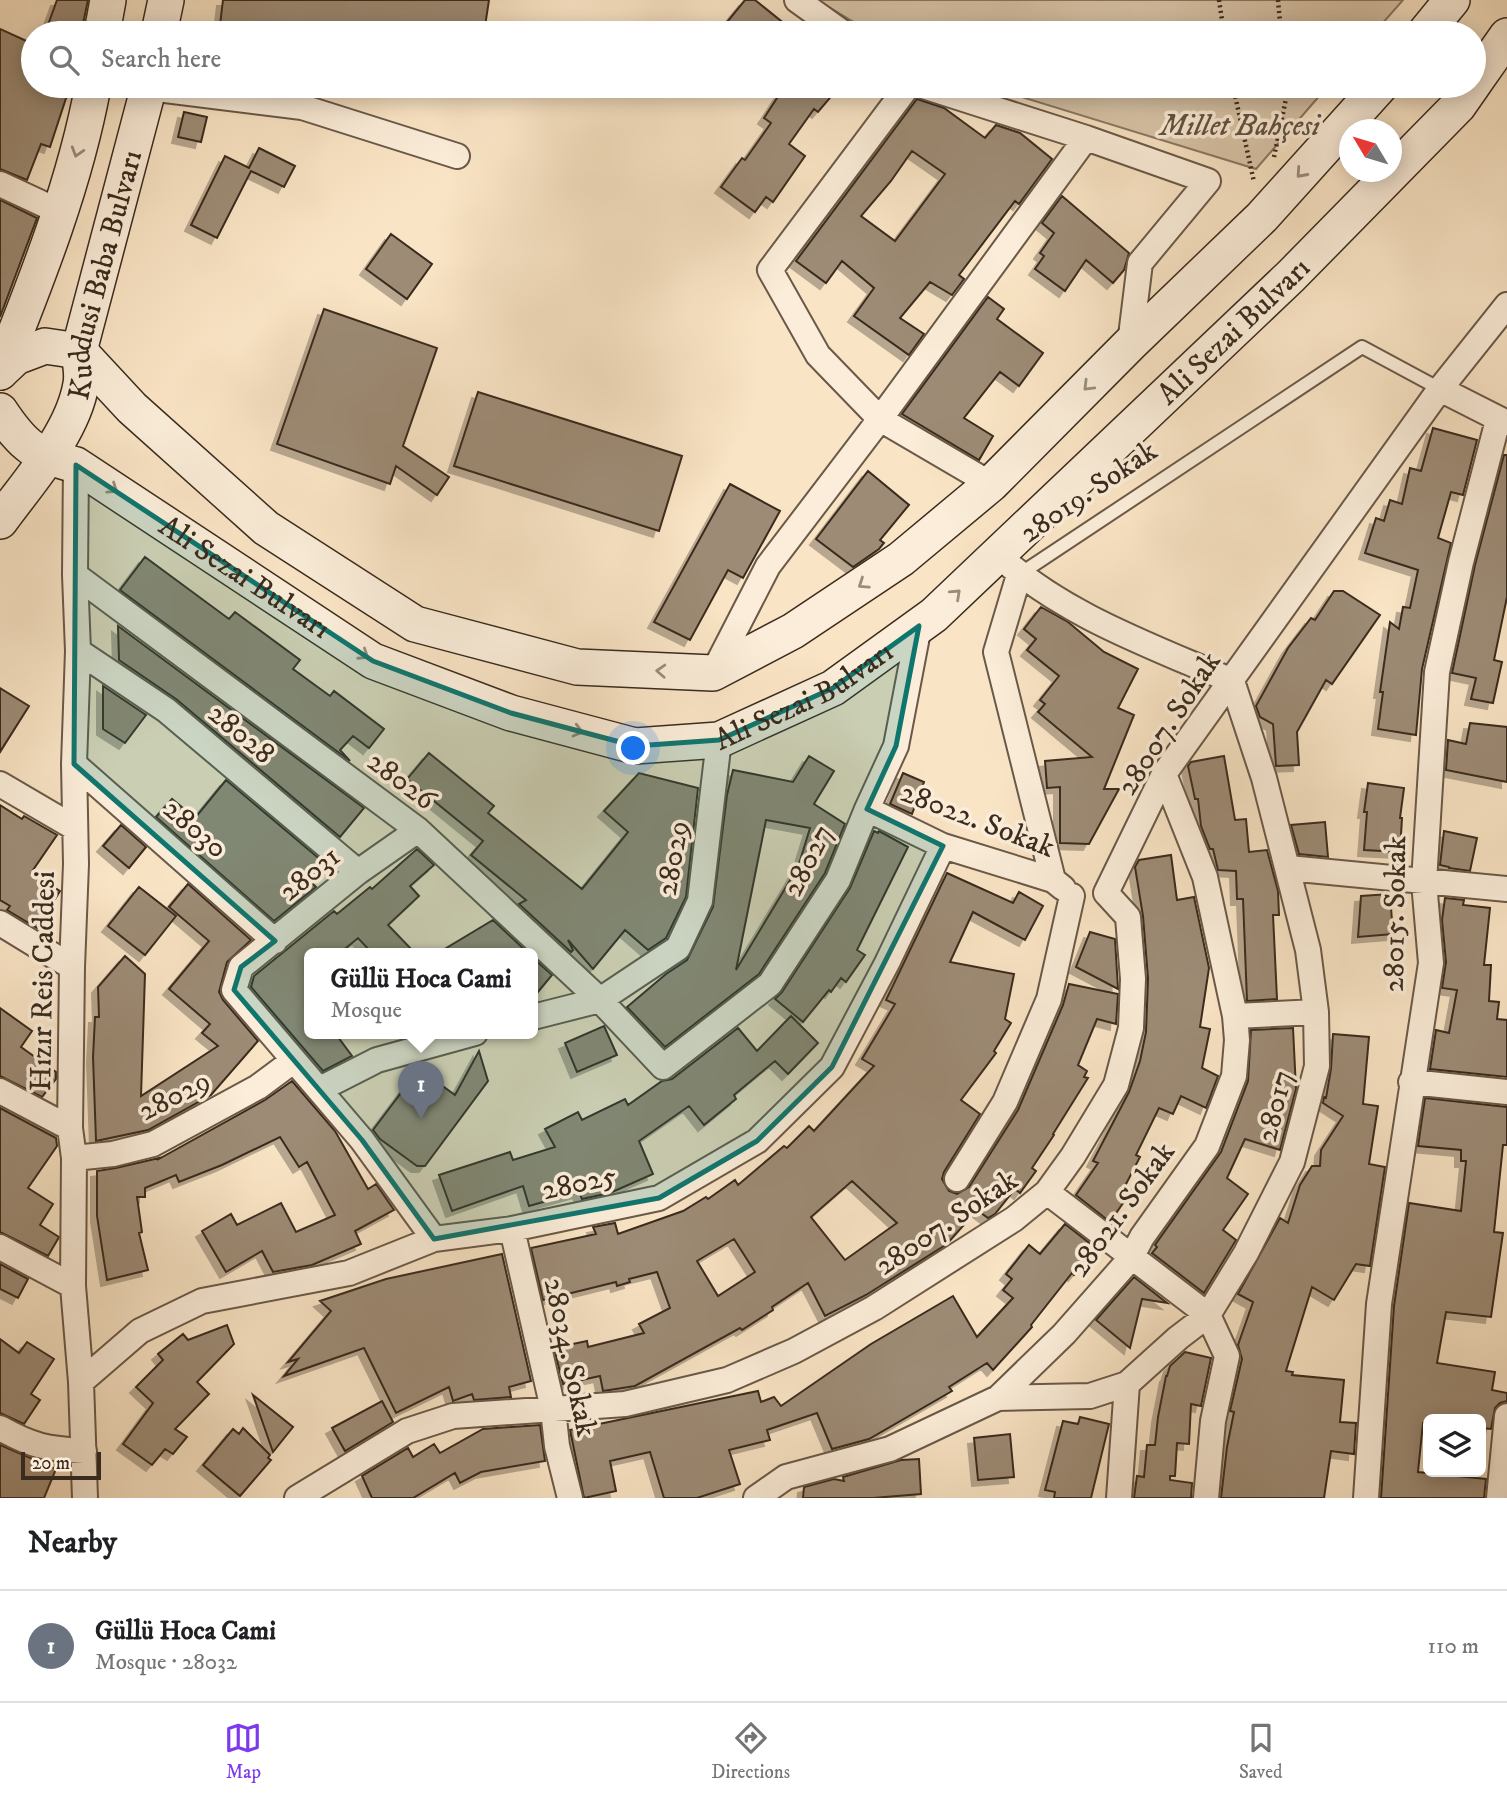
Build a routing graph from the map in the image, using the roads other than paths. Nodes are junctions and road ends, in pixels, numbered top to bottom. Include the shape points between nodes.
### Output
1 (108, 0) edge
2 (166, 0) edge
3 (797, 0) edge
4 (1452, 0) edge
5 (104, 21) edge
6 (162, 21) edge
7 (826, 21) edge
8 (1435, 21) edge
9 (1507, 36) edge
10 (1486, 66) edge
11 (91, 98) edge
12 (146, 98) edge
13 (233, 98) edge
14 (899, 98) edge
15 (961, 98) edge
16 (1369, 98) edge
17 (1464, 98) edge
18 (1086, 138) junction
19 (457, 156) dead end
20 (0, 184) edge
21 (58, 211) junction
22 (1507, 305) edge
23 (1130, 344) junction
24 (79, 351) junction
25 (0, 372) edge
26 (1440, 389) junction
27 (0, 411) edge
28 (880, 419) junction
29 (1503, 421) edge
30 (62, 461) junction
31 (991, 484) junction
32 (0, 520) edge
33 (1009, 565) junction
34 (75, 575) junction
35 (919, 626) junction
36 (78, 651) junction
37 (713, 673) junction
38 (1232, 681) junction
39 (719, 740) junction
40 (74, 764) junction
41 (1164, 774) junction
42 (0, 784) edge
43 (866, 809) junction
44 (75, 828) junction
45 (418, 830) junction
46 (943, 846) junction
47 (1288, 868) junction
48 (358, 872) junction
49 (1424, 882) junction
50 (1063, 888) junction
51 (1507, 889) edge
52 (1106, 893) junction
53 (0, 923) edge
54 (275, 941) junction
55 (72, 967) junction
56 (600, 1000) junction
57 (1316, 1012) junction
58 (538, 1016) edge
59 (1235, 1016) junction
60 (453, 1039) edge
61 (293, 1061) junction
62 (663, 1067) joint
63 (1411, 1082) junction
64 (320, 1089) junction
65 (0, 1091) edge
66 (1507, 1092) edge
67 (70, 1128) junction
68 (74, 1158) junction
69 (957, 1179) dead end
70 (1047, 1192) junction
71 (512, 1229) junction
72 (434, 1239) junction
73 (0, 1247) edge
74 (1131, 1258) junction
75 (74, 1286) junction
76 (1208, 1315) junction
77 (81, 1382) junction
78 (1127, 1384) junction
79 (998, 1398) junction
80 (553, 1409) junction
81 (1507, 1416) edge
82 (0, 1428) edge
83 (84, 1451) junction
84 (85, 1498) edge
85 (297, 1498) edge
86 (570, 1498) edge
87 (756, 1498) edge
88 (1119, 1498) edge
89 (1206, 1498) edge
90 (1366, 1498) edge
91 (1499, 1498) edge

1 - 5 main road
2 - 6 main road
3 - 7 street
4 - 8 main road
9 - 10 main road, Ali Sezai Bulvarı
11 -> 21 main road
12 - 24 main road, Kuddusi Baba Bulvarı
13 - 19 street via 302,107
14 - 28 street via 771,270 818,355
15 - 18 street
16 -> 23 main road, Ali Sezai Bulvarı via 1262,217
17 - 33 main road, Ali Sezai Bulvarı
18 - 23 street via 1208,181 1140,264
18 - 28 street
20 - 21 street
21 - 25 main road via 45,260
22 - 26 street, 28007. Sokak
23 -> 31 main road, Ali Sezai Bulvarı
24 - 25 main road via 45,346 16,357
24 - 30 main road, Kuddusi Baba Bulvarı via 82,382
37 -> 24 main road, Ali Sezai Bulvarı via 577,667 415,624 265,528 132,408
26 - 29 street
26 - 33 lane, 28019. Sokak via 1362,347
26 - 38 street, 28007. Sokak
27 - 30 main road, Ali Sezai Bulvarı via 18,439
28 - 31 street
28 - 37 street via 768,566
29 - 49 street, 28015. Sokak via 1461,562 1437,671
30 - 32 main road, Kuddusi Baba Bulvarı
30 - 34 street, Hızır Reis Caddesi
30 -> 39 main road, Ali Sezai Bulvarı via 373,661 511,713 635,746
31 -> 37 main road, Ali Sezai Bulvarı via 901,559 793,631
35 -> 33 main road, Ali Sezai Bulvarı
33 - 38 street via 1094,620
33 - 50 street, 28019. Sokak via 996,652
34 - 36 street, Hızır Reis Caddesi
34 - 45 street, 28026
35 - 39 main road, Ali Sezai Bulvarı via 833,688
35 - 43 street, 28027 via 896,746
36 - 40 street, Hızır Reis Caddesi
36 - 48 street, 28028 via 166,710
38 - 41 street, 28007. Sokak
38 - 47 street, 28017
39 - 56 street, 28029 via 700,901 678,948
40 - 44 street, Hızır Reis Caddesi
40 - 54 street, 28030
41 - 52 street, 28007. Sokak
41 - 59 street, 28021. Sokak via 1205,877
42 - 44 street
43 - 46 street, 28022. Sokak
43 - 62 street, 28027 via 838,880 770,984
44 - 55 street, Hızır Reis Caddesi
45 - 48 street, 28031
45 - 56 street, 28026
46 - 50 street, 28022. Sokak
46 - 71 street, 28025 via 832,1067 757,1141 659,1198
47 - 49 street
47 - 57 street, 28017 via 1308,950
48 - 54 street, 28031
49 - 51 street
49 - 63 street, 28015. Sokak via 1431,963
50 - 52 street, 28022. Sokak
50 - 69 street via 1049,999 1005,1102
52 - 70 street, 28007. Sokak via 1128,917 1131,1028 1115,1085
53 - 55 street
54 - 61 street, 28031 via 241,967 234,990
55 - 67 street, Hızır Reis Caddesi
56 - 58 street, 28029
56 - 62 street, 28026
57 - 59 street
57 - 76 street, 28017 via 1317,1066 1292,1163
59 - 74 street, 28021. Sokak via 1234,1076 1206,1146
60 - 64 street via 377,1060
61 - 64 street
61 - 68 street, 28029 via 258,1087 153,1144
63 - 66 street
63 - 90 street, 28015. Sokak via 1379,1304
64 - 72 street
65 - 67 street
67 - 68 street, Hızır Reis Caddesi
68 - 75 street, Hızır Reis Caddesi
70 - 74 street
70 - 80 street, 28007. Sokak via 951,1260 794,1351 727,1380 625,1404
71 - 72 street, 28025
71 - 80 street, 28034. Sokak
72 - 77 street, 28025 via 349,1273 202,1301 140,1332
73 - 75 street
74 - 76 street
74 - 79 street, 28021. Sokak via 1064,1334
75 - 77 street, Hızır Reis Caddesi
76 - 78 street, 28017
76 - 89 street via 1227,1356 1213,1421
77 - 83 street, Hızır Reis Caddesi
78 - 79 street via 1090,1396
78 - 88 street
79 - 87 street, 28021. Sokak via 890,1449 786,1477
80 - 85 street, 28007. Sokak via 453,1416 407,1432
80 - 86 street, 28034. Sokak
81 - 91 street
82 - 83 street via 48,1449
83 - 84 street, Hızır Reis Caddesi

